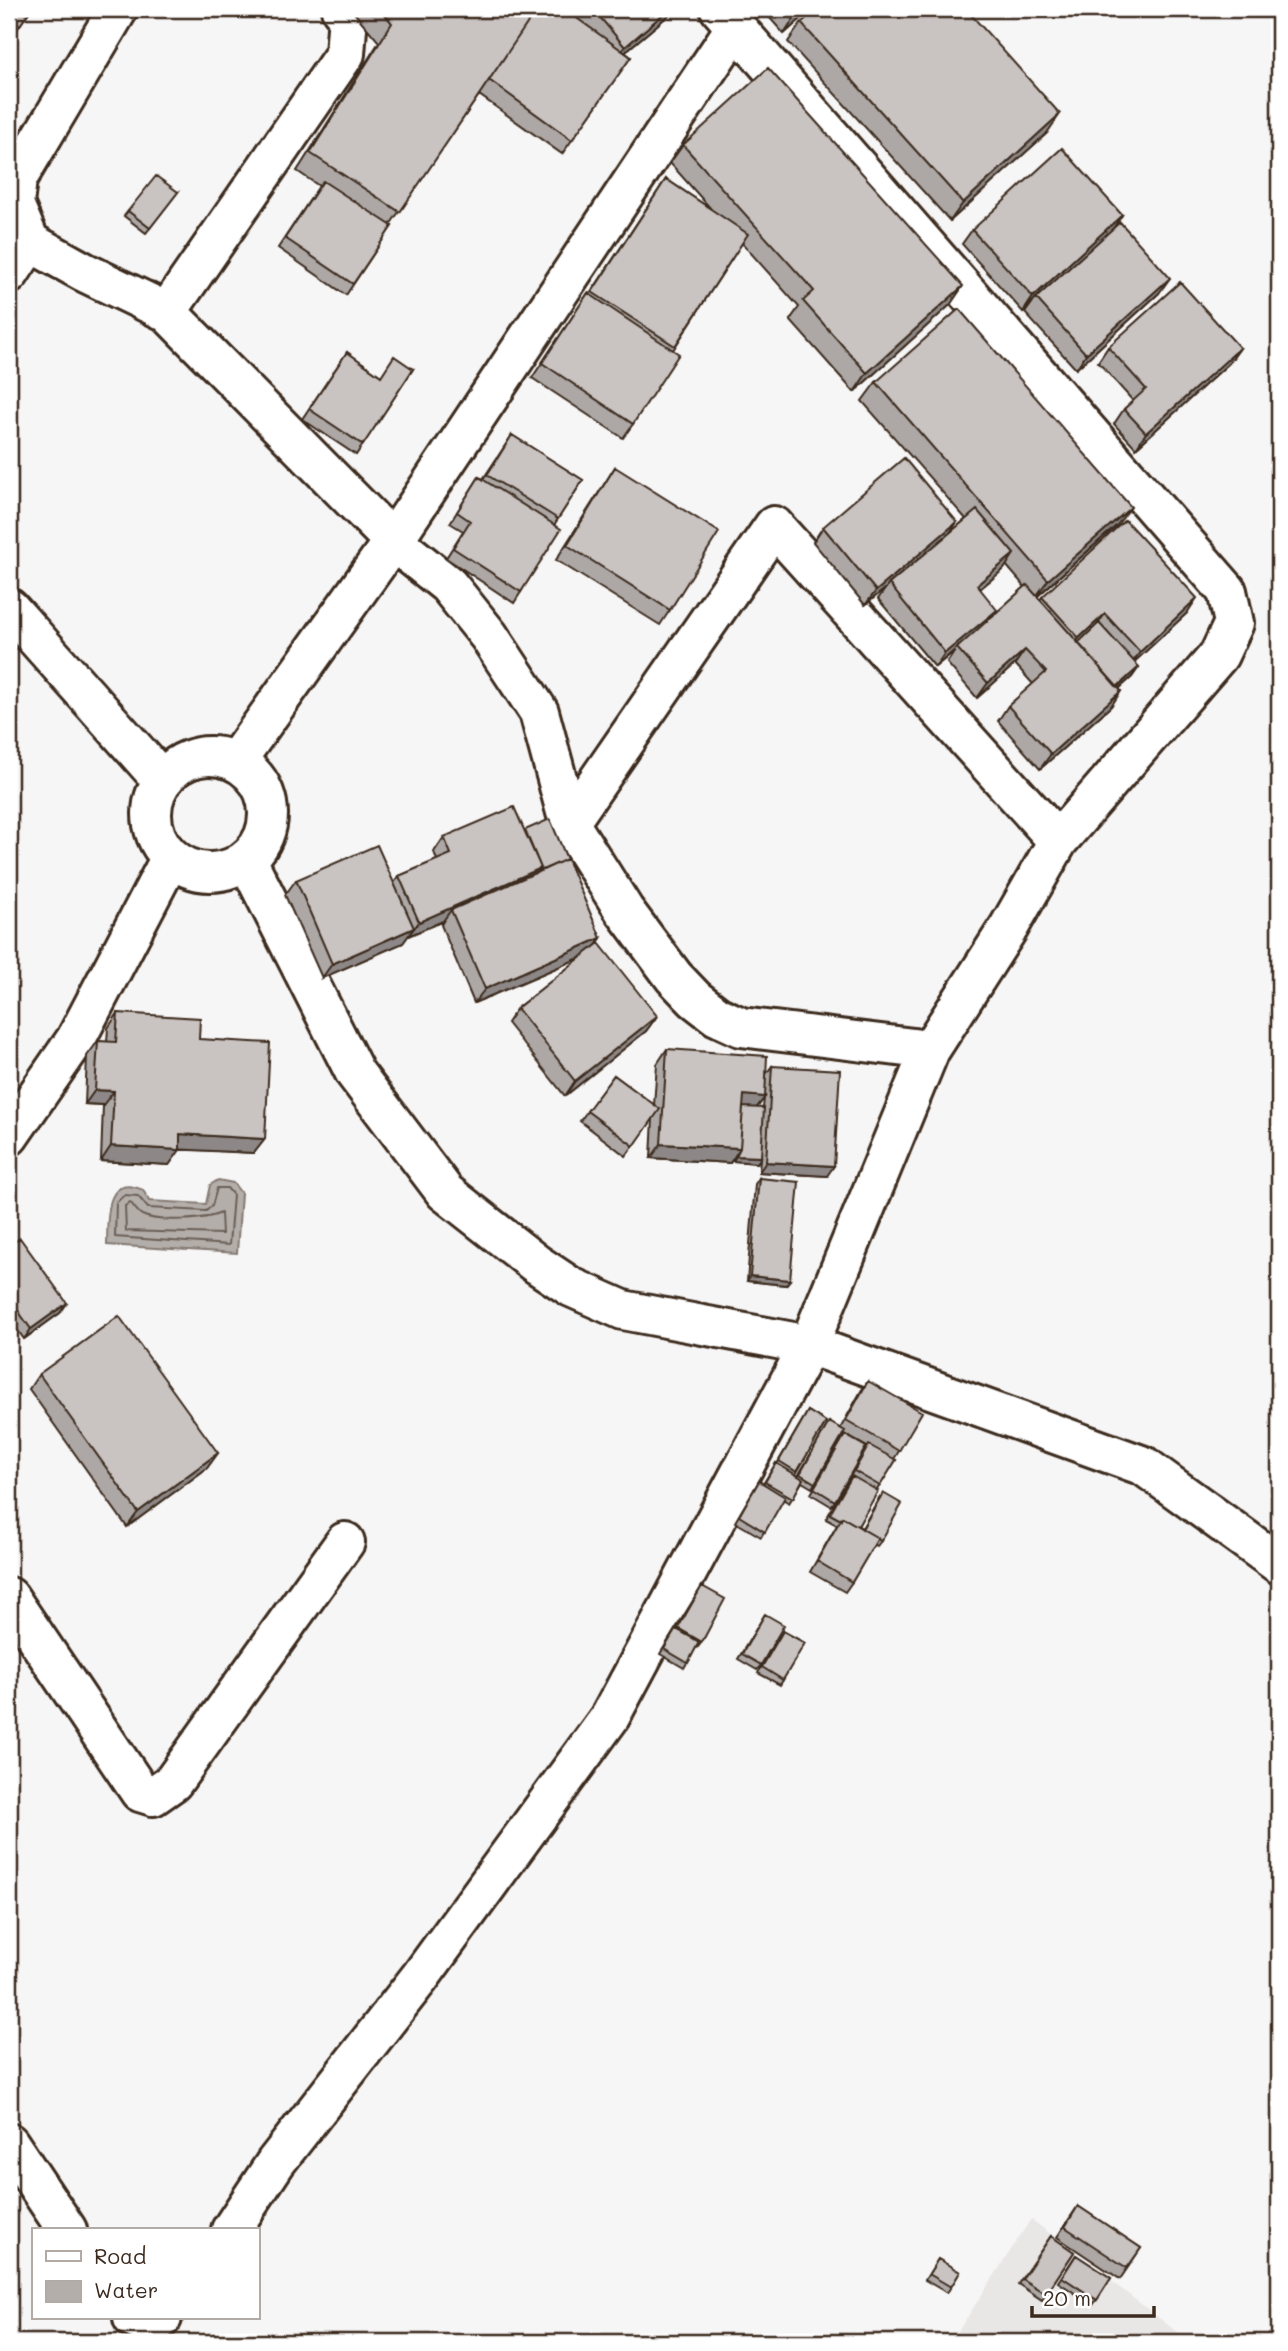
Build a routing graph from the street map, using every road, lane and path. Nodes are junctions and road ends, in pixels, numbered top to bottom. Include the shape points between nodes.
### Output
1 (118, 9) edge
2 (341, 9) edge
3 (728, 19) edge
4 (30, 242) junction
5 (9, 274) edge
6 (167, 312) junction
7 (393, 541) junction
8 (9, 608) edge
9 (236, 761) junction
10 (162, 780) junction
11 (569, 823) junction
12 (1058, 841) junction
13 (171, 857) junction
14 (247, 860) junction
15 (930, 1050) junction
16 (9, 1136) edge
17 (809, 1345) junction
18 (345, 1542) dead end
19 (1279, 1563) edge
20 (9, 1597) edge
21 (9, 2143) edge
22 (66, 2228) edge
23 (232, 2228) edge

1 - 4 street via 17,179 14,204
2 - 6 street via 348,15 345,54
3 - 7 street
3 - 12 street via 1227,591 1234,623 1219,655
4 - 5 street
4 - 6 street
6 - 7 street
7 - 9 street
7 - 11 street via 448,585 489,636 539,712
8 - 10 street
9 - 10 street via 204,756 174,769
9 - 14 street via 263,788 268,807 260,845
10 - 13 street via 153,820 160,844
11 - 12 street via 774,526
11 - 15 street via 624,910 674,976 718,1016 741,1027
12 - 15 street
13 - 14 street via 200,872 233,868
13 - 16 street via 76,1039
14 - 17 street via 355,1073 445,1192 571,1287 623,1310
15 - 17 street
17 - 19 street via 1144,1466
17 - 23 street via 610,1717 421,1976 276,2162
18 - 20 street via 173,1782 153,1796 135,1784
21 - 22 street

